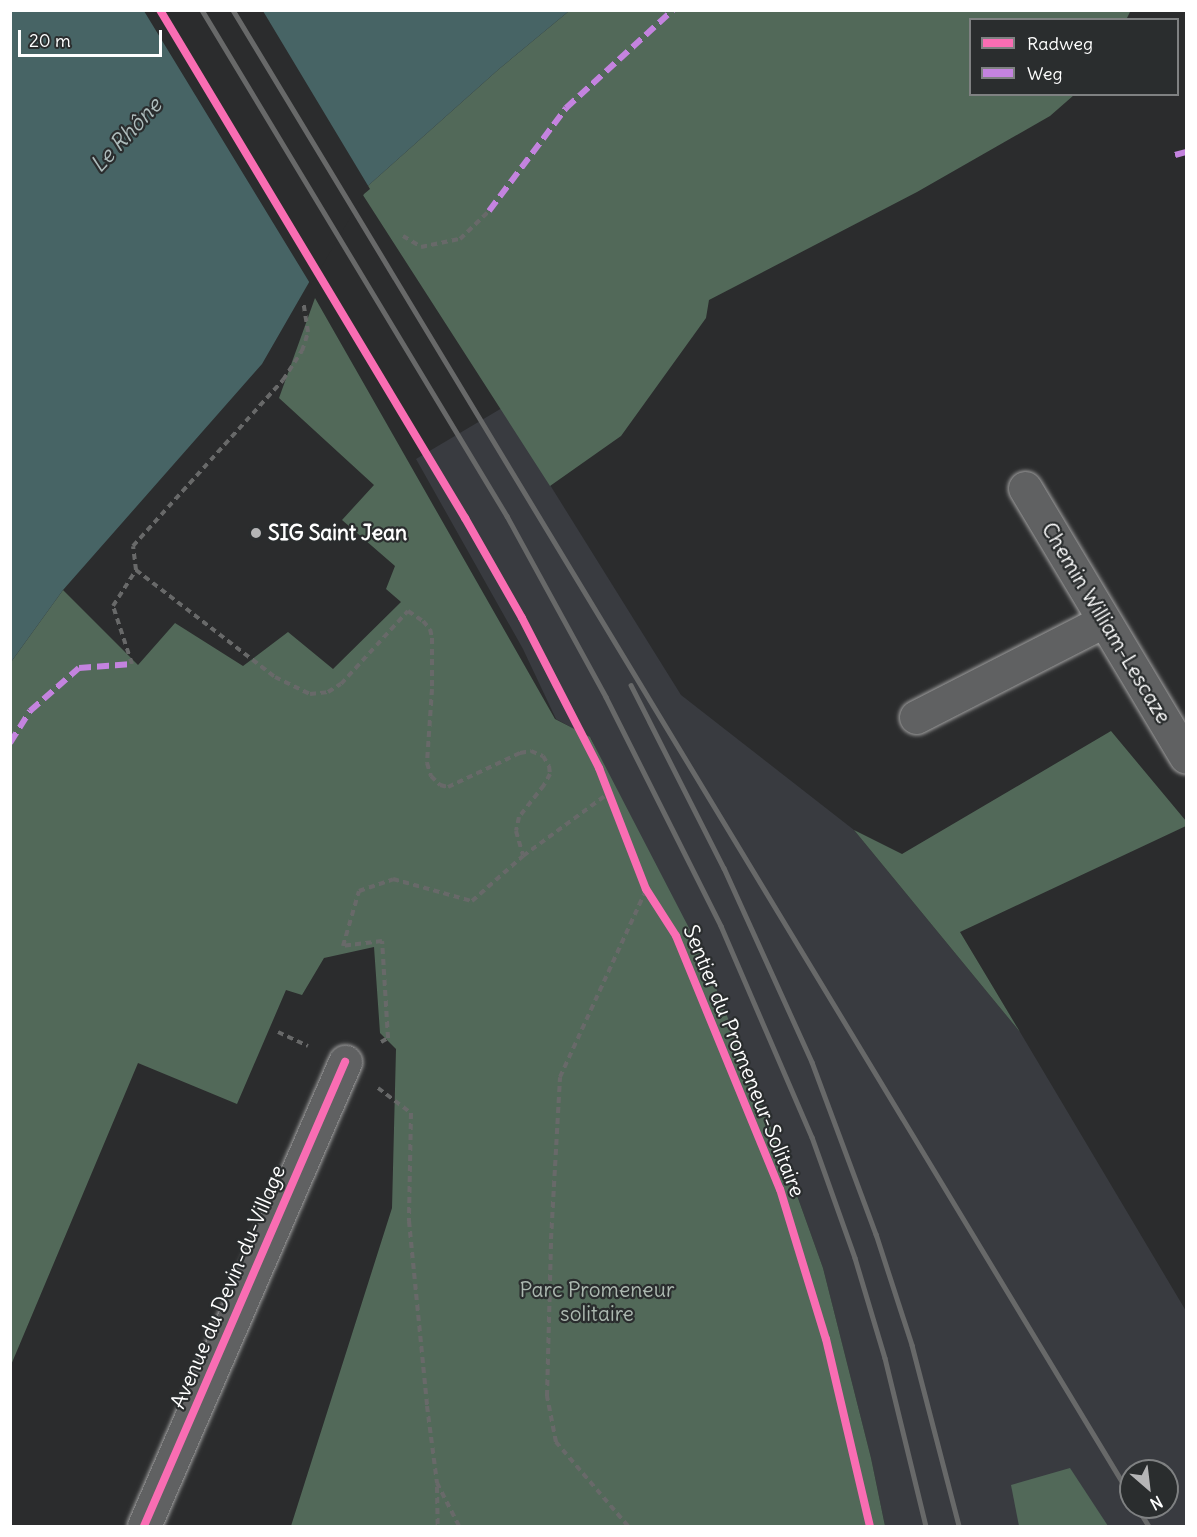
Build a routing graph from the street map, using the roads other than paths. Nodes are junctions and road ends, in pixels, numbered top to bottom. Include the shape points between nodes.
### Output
1 (1025, 488) dead end
2 (1104, 621) junction
3 (916, 717) dead end
4 (1186, 757) edge
5 (345, 1062) road end
6 (144, 1527) edge

1 - 2 street, Chemin William-Lescaze
2 - 3 street
2 - 4 street, Chemin William-Lescaze
5 - 6 street, Avenue du Devin-du-Village

